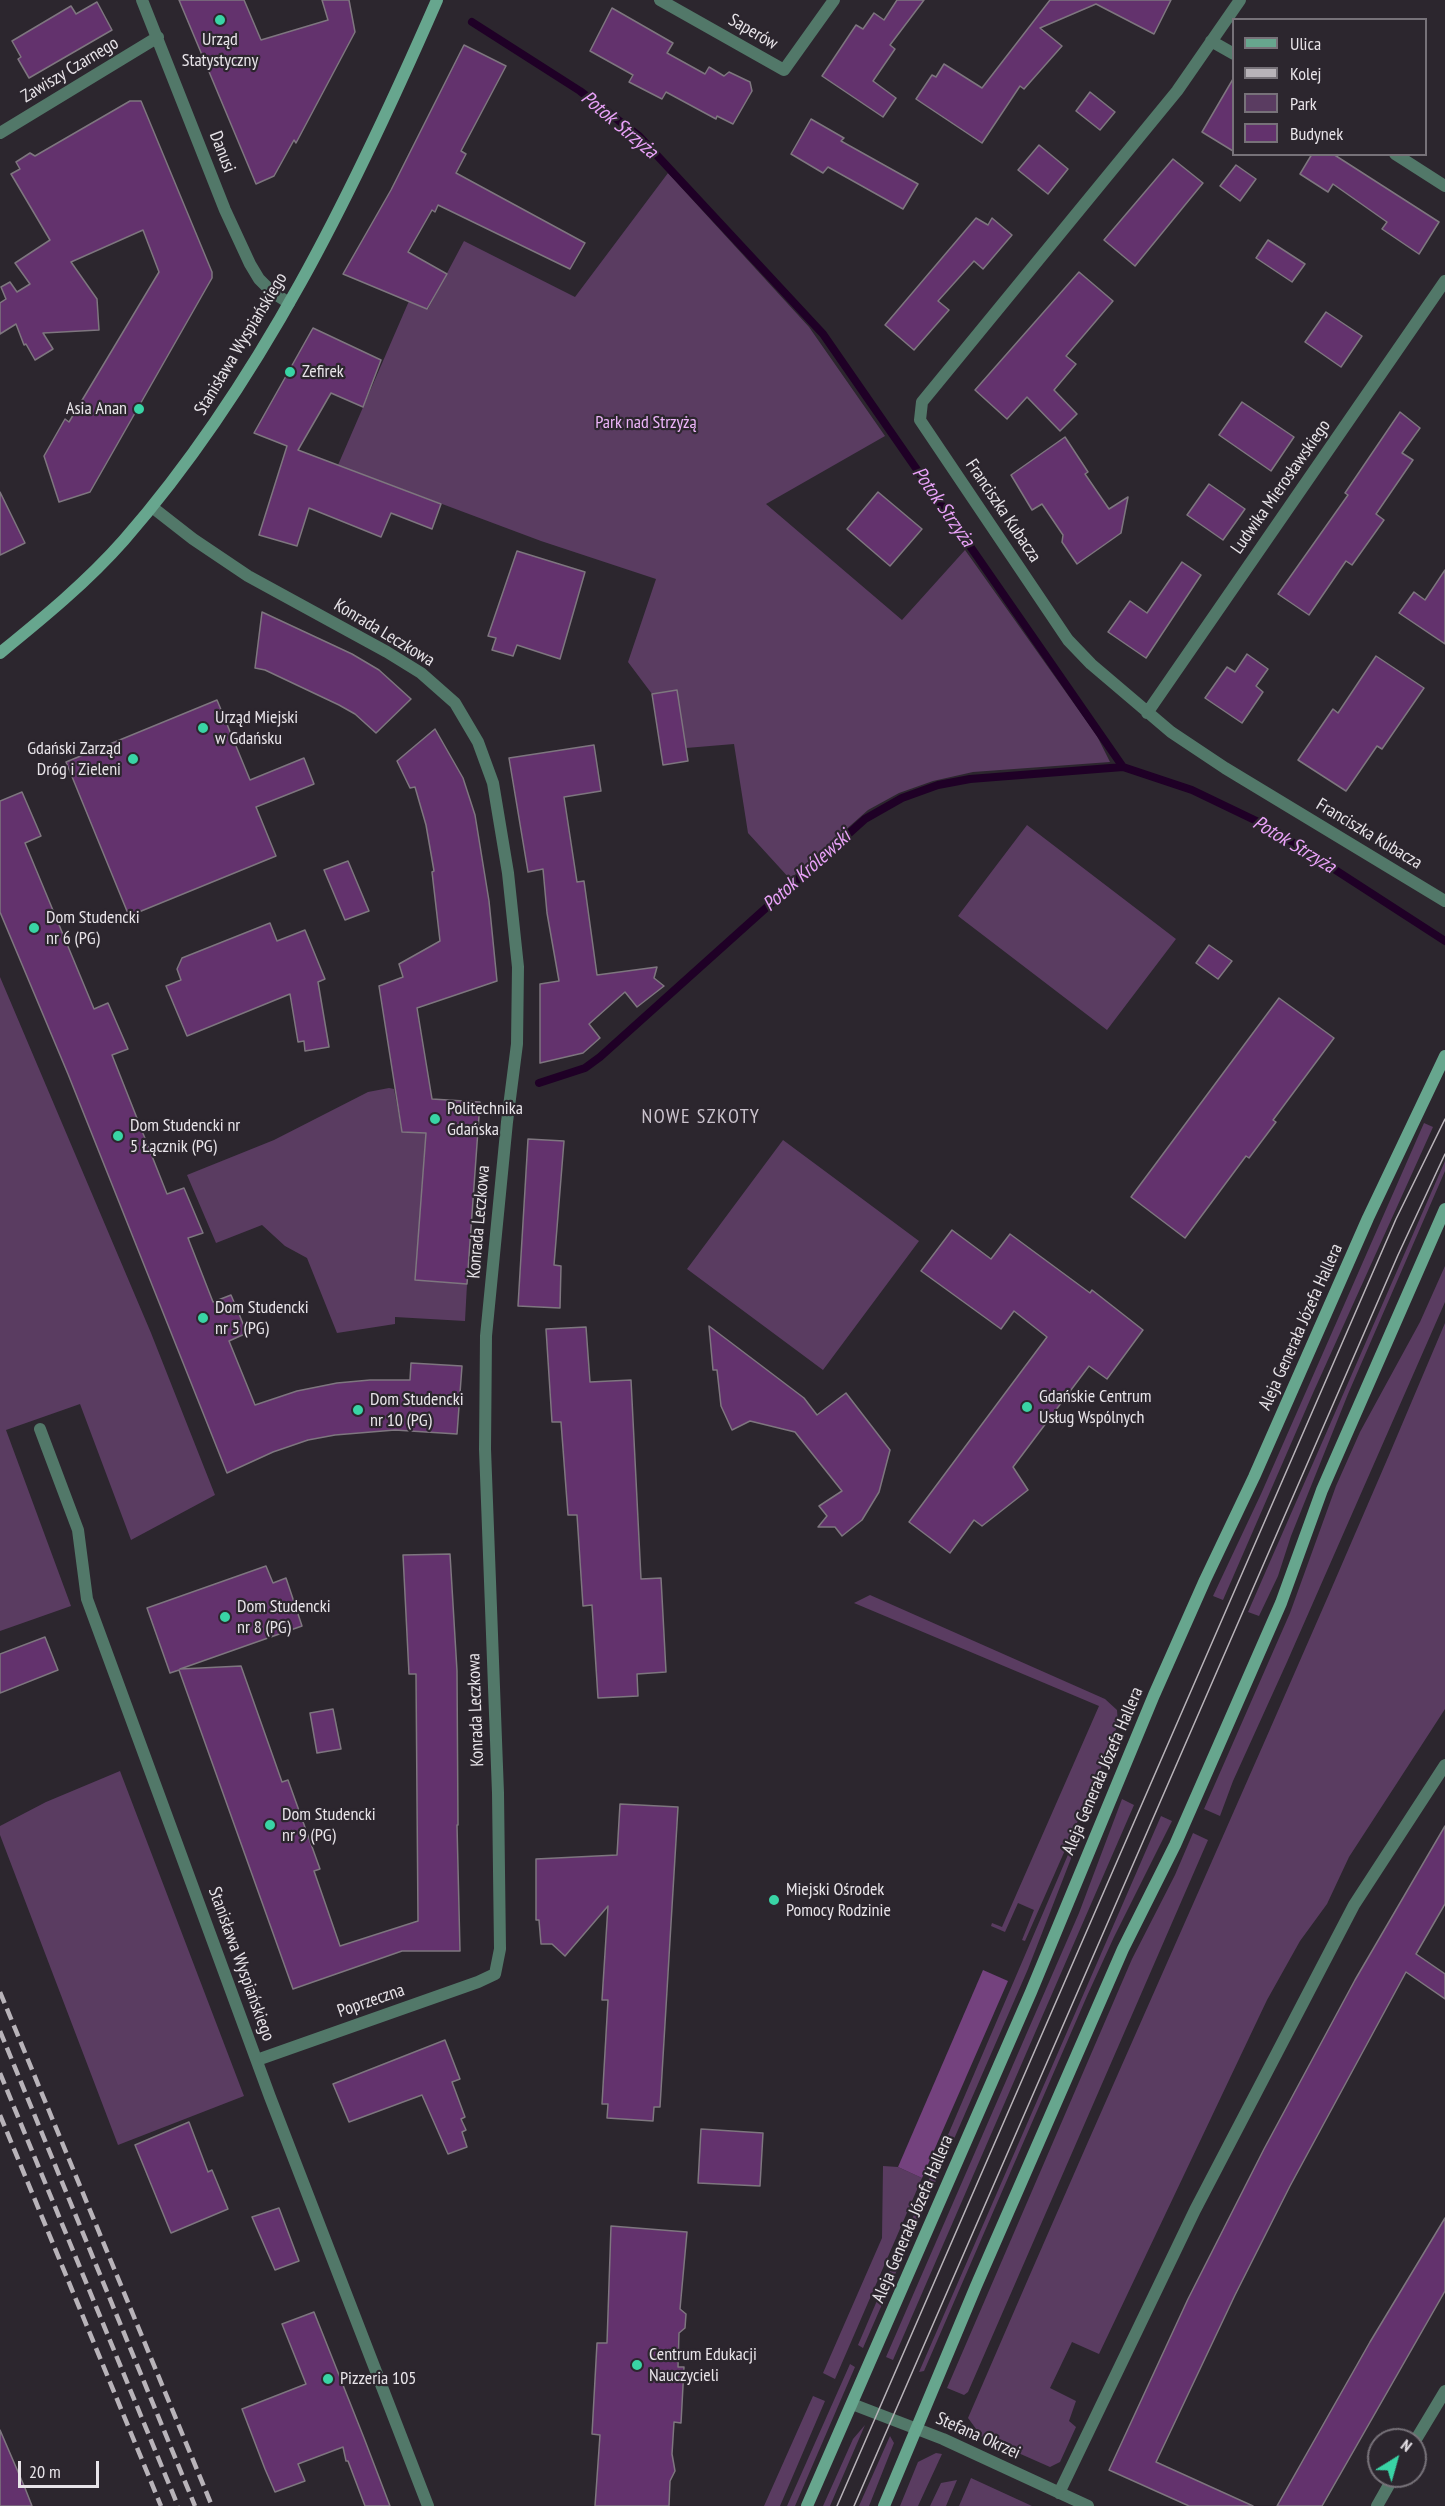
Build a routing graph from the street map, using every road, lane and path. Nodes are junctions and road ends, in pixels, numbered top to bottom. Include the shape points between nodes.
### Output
1 (142, 0) edge
2 (437, 0) edge
3 (660, 0) edge
4 (834, 0) edge
5 (1237, 1) edge
6 (158, 37) junction
7 (1211, 41) junction
8 (1232, 53) edge
9 (0, 133) edge
10 (1398, 156) edge
11 (1445, 186) edge
12 (1445, 281) edge
13 (289, 303) junction
14 (152, 507) junction
15 (0, 653) edge
16 (1147, 713) junction
17 (1445, 901) edge
18 (1445, 1056) edge
19 (1445, 1209) edge
20 (40, 1429) dead end
21 (1445, 1765) edge
22 (495, 1974) joint
23 (257, 2060) junction
24 (1445, 2391) edge
25 (852, 2404) junction
26 (1423, 2428) edge
27 (916, 2429) junction
28 (1387, 2488) edge
29 (1059, 2493) junction
30 (428, 2506) edge
31 (807, 2506) edge
32 (884, 2506) edge
33 (1088, 2506) edge
34 (1377, 2506) edge

1 - 6 street, Danusi
2 - 13 main road, Stanisława Wyspiańskiego via 366,153
3 - 4 street, Saperów via 784,70
5 - 7 street, Franciszka Kubacza
6 - 9 street, Zawiszy Czarnego
6 - 13 street, Danusi via 250,264 272,292
7 - 8 street
7 - 16 street, Franciszka Kubacza via 1177,91 921,402 919,410 920,420 1068,640
10 - 11 street
12 - 16 street, Ludwika Mierosławskiego
13 - 14 main road, Stanisława Wyspiańskiego via 219,416
14 - 15 main road, Stanisława Wyspiańskiego via 97,568
14 - 22 street, Konrada Leczkowa via 248,576 421,673 455,703 478,742 493,783 518,967 517,1044 486,1336 485,1449 500,1949
16 - 17 street, Franciszka Kubacza via 1225,768
18 - 25 main road, Aleja Generała Józefa Hallera via 1177,1642 1031,1992
19 - 27 main road via 1322,1490 1281,1603 1174,1845 1118,1960
20 - 23 street, Stanisława Wyspiańskiego via 78,1530 87,1599
21 - 29 street via 1354,1905 1195,2210
22 - 23 street, Poprzeczna
23 - 30 street, Stanisława Wyspiańskiego
24 - 26 street
25 - 27 street, Stefana Okrzei
25 - 31 main road, Aleja Generała Józefa Hallera
27 - 29 street, Stefana Okrzei
27 - 32 main road
28 - 34 street
29 - 33 street, Stefana Okrzei

